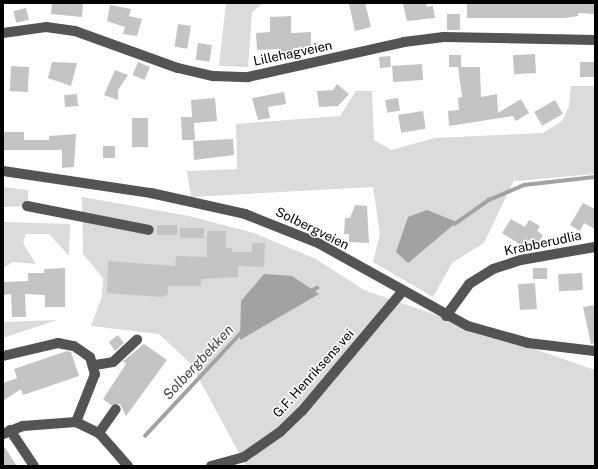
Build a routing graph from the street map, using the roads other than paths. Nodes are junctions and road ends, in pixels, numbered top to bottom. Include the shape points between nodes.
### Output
1 (3, 34) edge
2 (595, 40) edge
3 (3, 171) edge
4 (27, 206) dead end
5 (149, 230) dead end
6 (595, 247) edge
7 (493, 269) junction
8 (492, 280) dead end
9 (402, 292) junction
10 (446, 316) junction
11 (137, 340) dead end
12 (595, 351) edge
13 (3, 356) edge
14 (95, 365) junction
15 (116, 409) dead end
16 (76, 422) junction
17 (6, 432) edge
18 (99, 433) junction
19 (246, 461) edge
20 (34, 466) edge
21 (128, 466) edge
22 (211, 466) edge

1 - 2 street, Lillehagveien via 46,27 75,31 178,68 214,76 248,77 404,42 444,37
3 - 9 street, Solbergveien via 151,193 245,214 318,244
4 - 5 street
6 - 7 street, Krabberudlia via 520,260
7 - 8 street
7 - 10 street, Krabberudlia via 469,284
9 - 10 street, Solbergveien
9 - 19 street, G.F. Henriksens vei via 302,411
10 - 12 street, Solbergveien via 498,336
11 - 14 street via 113,362
13 - 14 street via 58,343 83,350
14 - 16 street via 91,388
15 - 18 street
16 - 17 street via 56,421
16 - 18 street
17 - 20 street
18 - 21 street
19 - 22 street

